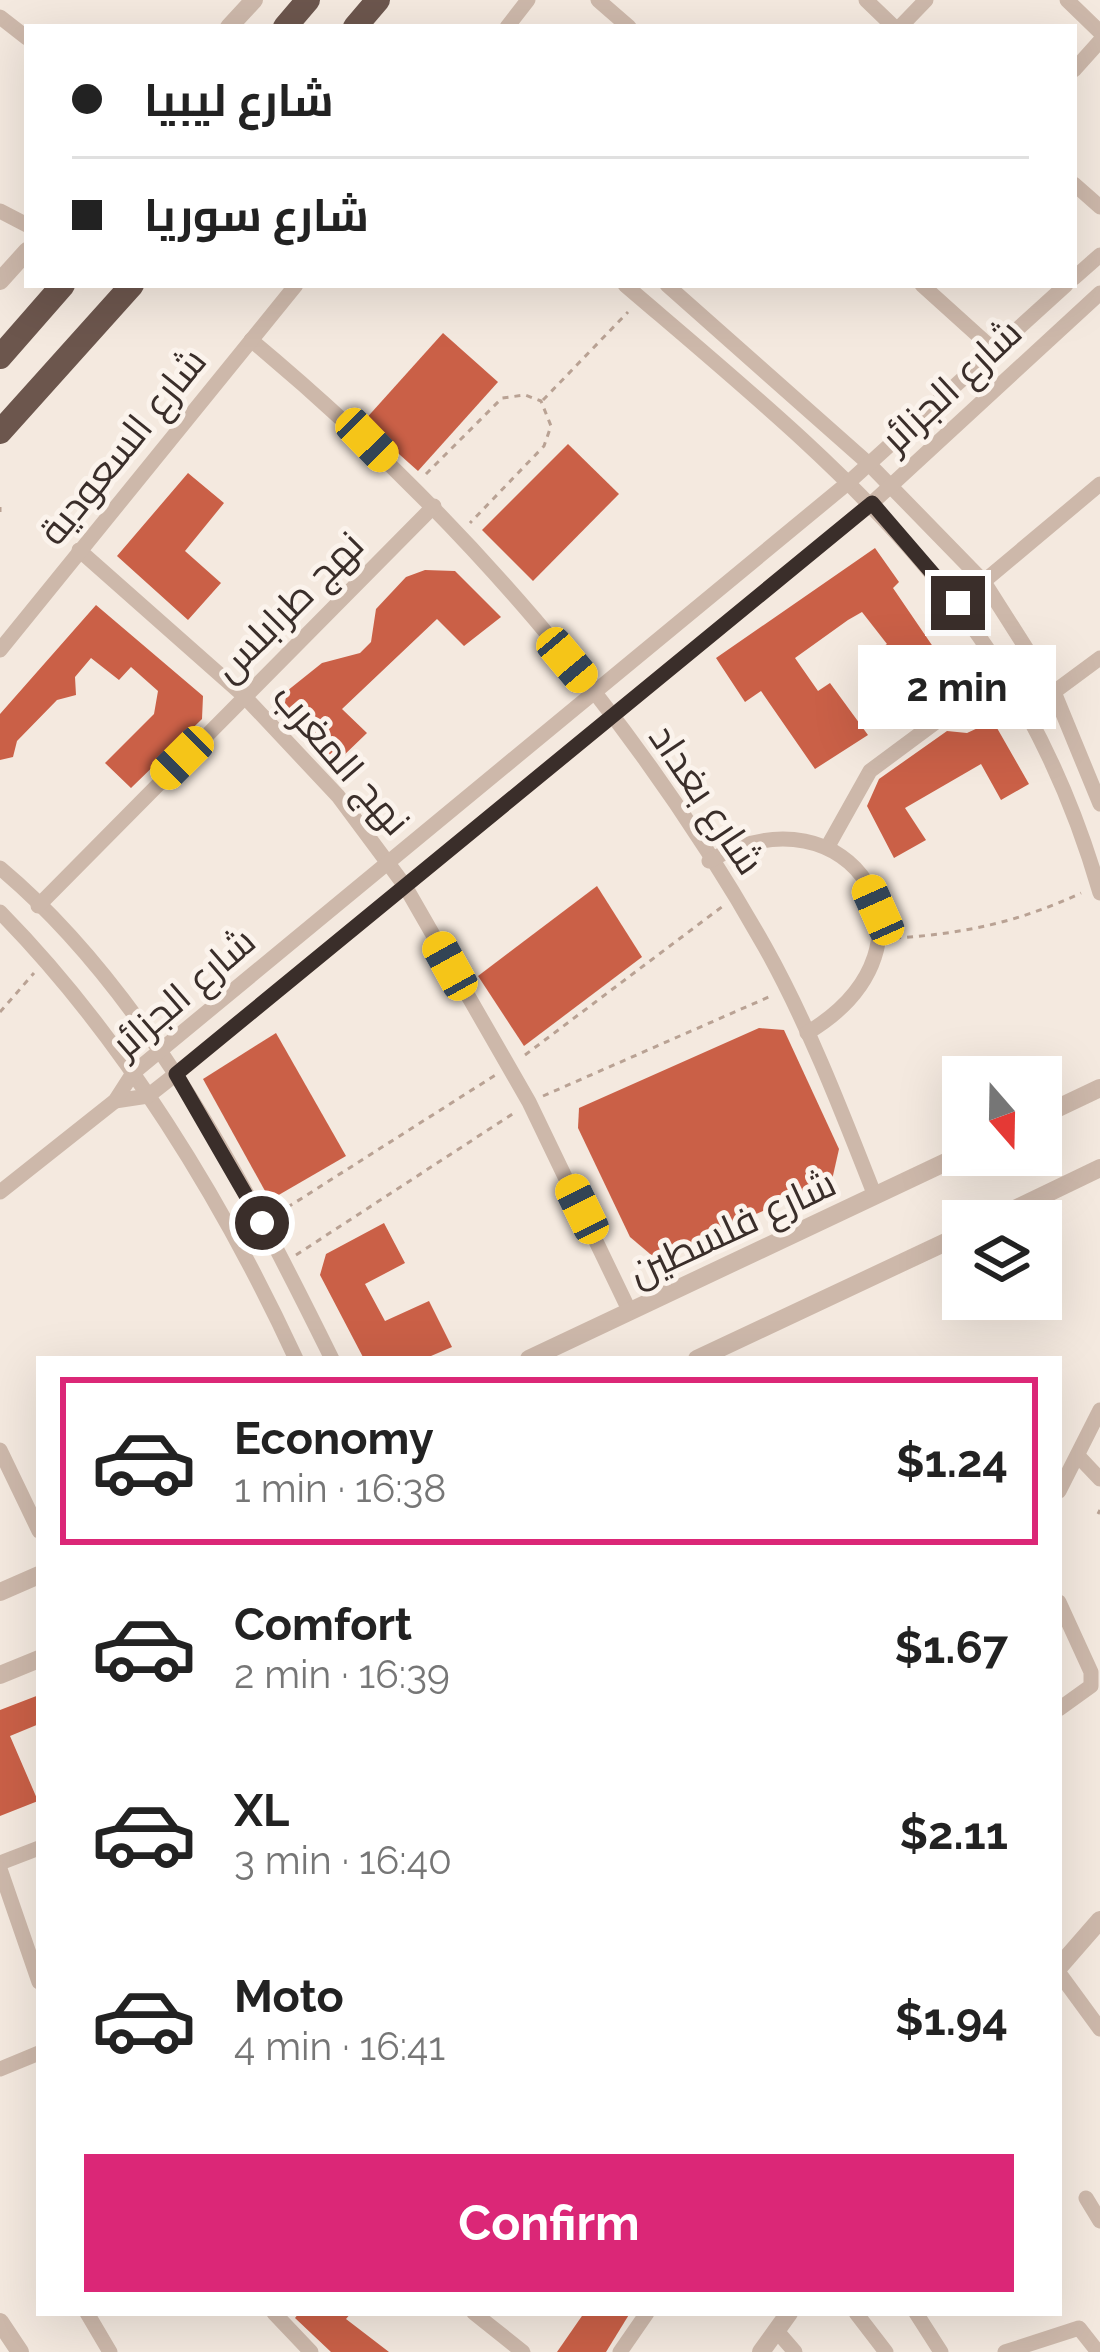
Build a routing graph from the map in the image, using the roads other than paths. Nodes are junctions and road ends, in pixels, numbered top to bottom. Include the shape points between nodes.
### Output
1 (254, 0) edge
2 (308, 0) edge
3 (378, 0) edge
4 (528, 0) edge
5 (598, 0) edge
6 (866, 0) edge
7 (926, 0) edge
8 (1067, 0) edge
9 (0, 17) edge
10 (232, 24) edge
11 (288, 24) edge
12 (358, 24) edge
13 (509, 24) edge
14 (626, 24) edge
15 (894, 24) edge
16 (900, 24) edge
17 (24, 36) edge
18 (1100, 36) edge
19 (1077, 66) edge
20 (1077, 187) edge
21 (1100, 207) edge
22 (24, 254) edge
23 (1100, 255) edge
24 (1077, 275) edge
25 (0, 281) edge
26 (60, 288) edge
27 (129, 288) edge
28 (294, 288) edge
29 (628, 288) edge
30 (650, 288) edge
31 (671, 288) edge
32 (925, 288) edge
33 (1063, 288) edge
34 (1100, 292) edge
35 (640, 298) junction
36 (251, 340) junction
37 (994, 350) junction
38 (0, 357) edge
39 (0, 432) edge
40 (869, 464) junction
41 (849, 482) junction
42 (1100, 484) edge
43 (890, 486) junction
44 (872, 503) junction
45 (434, 506) junction
46 (79, 550) junction
47 (984, 582) junction
48 (958, 603) junction
49 (0, 650) edge
50 (1100, 658) edge
51 (1006, 670) junction
52 (593, 691) junction
53 (1054, 692) junction
54 (244, 696) junction
55 (611, 716) junction
56 (1100, 804) edge
57 (828, 846) junction
58 (709, 860) junction
59 (387, 863) junction
60 (0, 868) edge
61 (405, 886) junction
62 (1099, 889) edge
63 (38, 906) junction
64 (0, 912) edge
65 (807, 1034) junction
66 (162, 1049) junction
67 (133, 1073) junction
68 (176, 1074) junction
69 (1100, 1088) edge
70 (148, 1096) junction
71 (115, 1101) junction
72 (1062, 1106) edge
73 (942, 1164) edge
74 (1100, 1168) edge
75 (0, 1192) edge
76 (875, 1196) junction
77 (1034, 1200) edge
78 (942, 1244) edge
79 (630, 1312) junction
80 (294, 1356) edge
81 (330, 1356) edge
82 (535, 1356) edge
83 (703, 1356) edge
84 (1100, 1410) edge
85 (0, 1450) edge
86 (1080, 1458) junction
87 (1100, 1479) edge
88 (1062, 1486) edge
89 (36, 1525) edge
90 (36, 1576) edge
91 (0, 1592) edge
92 (1062, 1609) edge
93 (36, 1660) edge
94 (0, 1675) edge
95 (1062, 1707) edge
96 (36, 1849) edge
97 (0, 1866) edge
98 (1100, 1920) edge
99 (1062, 1958) edge
100 (36, 1973) edge
101 (1100, 2029) edge
102 (36, 2055) edge
103 (0, 2069) edge
104 (1086, 2198) dead end
105 (1100, 2222) edge
106 (89, 2316) edge
107 (277, 2316) edge
108 (478, 2316) edge
109 (645, 2316) edge
110 (787, 2316) edge
111 (858, 2316) edge
112 (918, 2316) edge
113 (0, 2322) edge
114 (776, 2330) junction
115 (20, 2352) edge
116 (110, 2352) edge
117 (311, 2352) edge
118 (523, 2352) edge
119 (620, 2352) edge
120 (761, 2352) edge
121 (795, 2352) edge
122 (886, 2352) edge
123 (941, 2352) edge
124 (1005, 2352) edge
125 (1098, 2352) edge

1 - 10 street
2 - 11 highway
3 - 12 highway
4 - 13 street
5 - 14 street
6 - 15 street
7 - 16 street
8 - 18 street
9 - 17 street
18 - 19 street
20 - 21 street
22 - 25 street
23 - 24 street
26 - 38 highway
27 - 39 highway
28 - 36 street, شارع السعودية
29 - 35 street
30 - 35 street
31 - 40 street
32 - 37 street
33 - 37 street, شارع الجزائر
34 - 43 street, شارع الجزائر
35 - 41 street
36 - 45 street, شارع بغداد
36 - 46 street, شارع السعودية
37 - 40 street, شارع الجزائر
40 - 41 street, شارع الجزائر
40 - 43 street
41 - 44 street
41 - 52 street, شارع الجزائر
42 - 47 street
43 - 44 street, شارع الجزائر
43 - 47 street
44 - 48 street
44 - 55 street, شارع الجزائر
45 - 52 street, شارع بغداد
45 - 54 street, نهج طرابلس
46 - 49 street, شارع السعودية
46 - 54 street, نهج المغرب
47 - 48 street
47 - 53 street
48 - 51 street
50 - 53 street
51 - 57 street via 870,771
51 - 62 street via 1067,794
52 - 55 street, شارع بغداد
52 - 59 street, شارع الجزائر
53 - 56 street
54 - 59 street, نهج المغرب via 338,796
54 - 63 street, نهج طرابلس
55 - 58 street, شارع بغداد
55 - 61 street, شارع الجزائر
57 - 58 street via 771,836
57 - 65 street via 866,884 881,938 863,987
58 - 65 street, شارع بغداد
59 - 61 street, نهج المغرب
59 - 66 street, شارع الجزائر
60 - 63 street
61 - 68 street, شارع الجزائر
61 - 79 street, نهج المغرب via 530,1102
63 - 66 street
64 - 67 street
65 - 76 street, شارع بغداد
66 - 67 street, شارع الجزائر
66 - 68 street
67 - 70 street
67 - 71 street, شارع الجزائر
68 - 70 street, شارع الجزائر
68 - 81 street
69 - 72 street
70 - 71 street, شارع الجزائر
70 - 80 street
71 - 75 street, شارع الجزائر
73 - 76 street, شارع فلسطين
74 - 77 street
76 - 79 street, شارع فلسطين
78 - 83 street
79 - 82 street, شارع فلسطين
84 - 86 street
85 - 89 street
86 - 87 street
86 - 88 street
90 - 91 street
92 - 95 street via 1090,1686
93 - 94 street
96 - 97 street
97 - 100 street
98 - 99 street
99 - 101 street
102 - 103 street
104 - 105 street
106 - 116 street
107 - 117 street
108 - 118 street
109 - 119 street
110 - 114 street
111 - 122 street
112 - 123 street
113 - 115 street
114 - 120 street
114 - 121 street
124 - 125 street via 1078,2328

